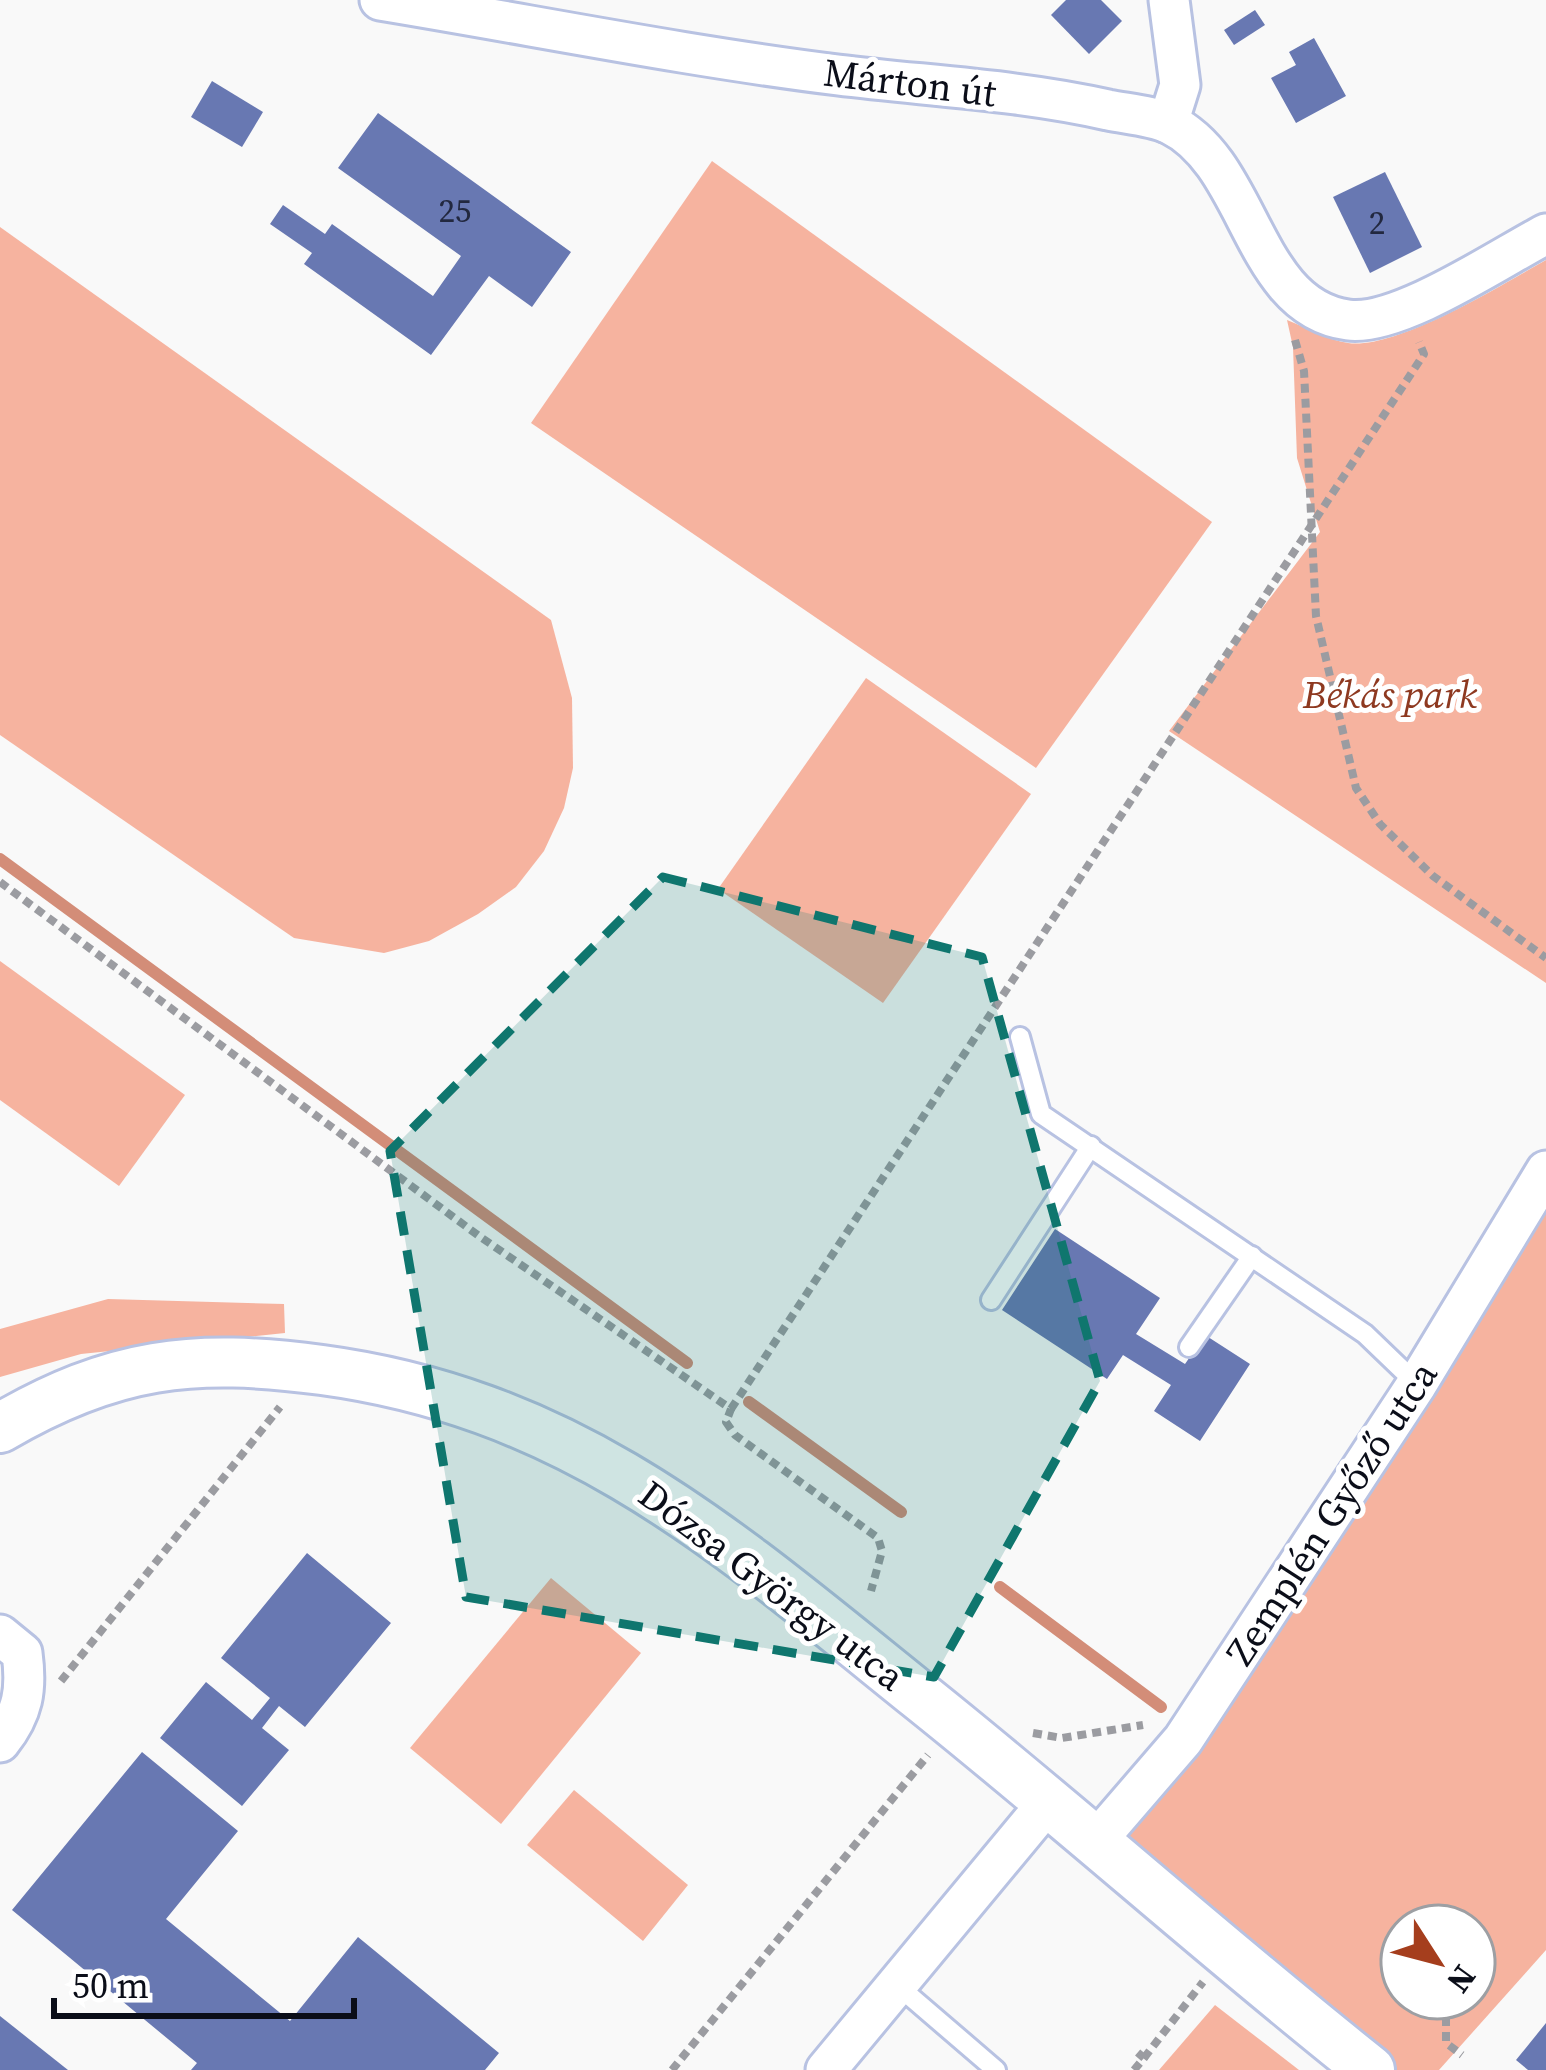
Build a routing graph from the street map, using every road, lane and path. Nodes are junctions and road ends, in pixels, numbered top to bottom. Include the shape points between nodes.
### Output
1 (380, 0) edge
2 (1169, 0) edge
3 (1168, 123) junction
4 (1546, 234) edge
5 (1304, 302) junction
6 (1407, 307) junction
7 (1314, 524) junction
8 (0, 881) edge
9 (1546, 958) edge
10 (1020, 1036) dead end
11 (1091, 1146) junction
12 (1546, 1171) edge
13 (1252, 1256) junction
14 (991, 1300) dead end
15 (1189, 1347) dead end
16 (1417, 1384) junction
17 (288, 1396) dead end
18 (730, 1409) junction
19 (0, 1428) edge
20 (871, 1591) dead end
21 (0, 1635) edge
22 (14, 1716) edge
23 (1159, 1724) dead end
24 (1062, 1738) dead end
25 (934, 1748) dead end
26 (1050, 1800) junction
27 (1096, 1841) junction
28 (1204, 1981) dead end
29 (897, 1985) junction
30 (1445, 2022) edge
31 (1462, 2055) dead end
32 (672, 2070) edge
33 (826, 2070) edge
34 (996, 2070) edge
35 (1134, 2070) edge
36 (1370, 2070) edge

1 - 3 street, Márton út
2 - 3 street via 1180,86
3 - 5 street via 1228,183
4 - 6 street
5 - 6 street via 1348,320
5 - 7 path via 1289,312 1304,371
6 - 7 path via 1424,353
7 - 9 path via 1321,648 1356,788 1433,876
7 - 18 path
8 - 18 path via 479,1236
10 - 11 lane via 1041,1114
11 - 13 lane
11 - 14 lane
12 - 16 street, Zemplén Győző utca
13 - 15 lane
13 - 16 lane via 1365,1334
16 - 27 street, Zemplén Győző utca via 1183,1740
17 - 22 path via 60,1682
18 - 20 path via 726,1422 735,1436 878,1538
19 - 26 street, Dózsa György utca via 115,1375 186,1361 345,1373 485,1407 581,1450 723,1540
21 - 22 street via 22,1654
23 - 24 path
25 - 32 path
26 - 27 street, Dózsa György utca
26 - 29 street
27 - 36 street, Dózsa György utca
28 - 35 path
29 - 33 street
29 - 34 lane
30 - 31 path via 1446,2043

